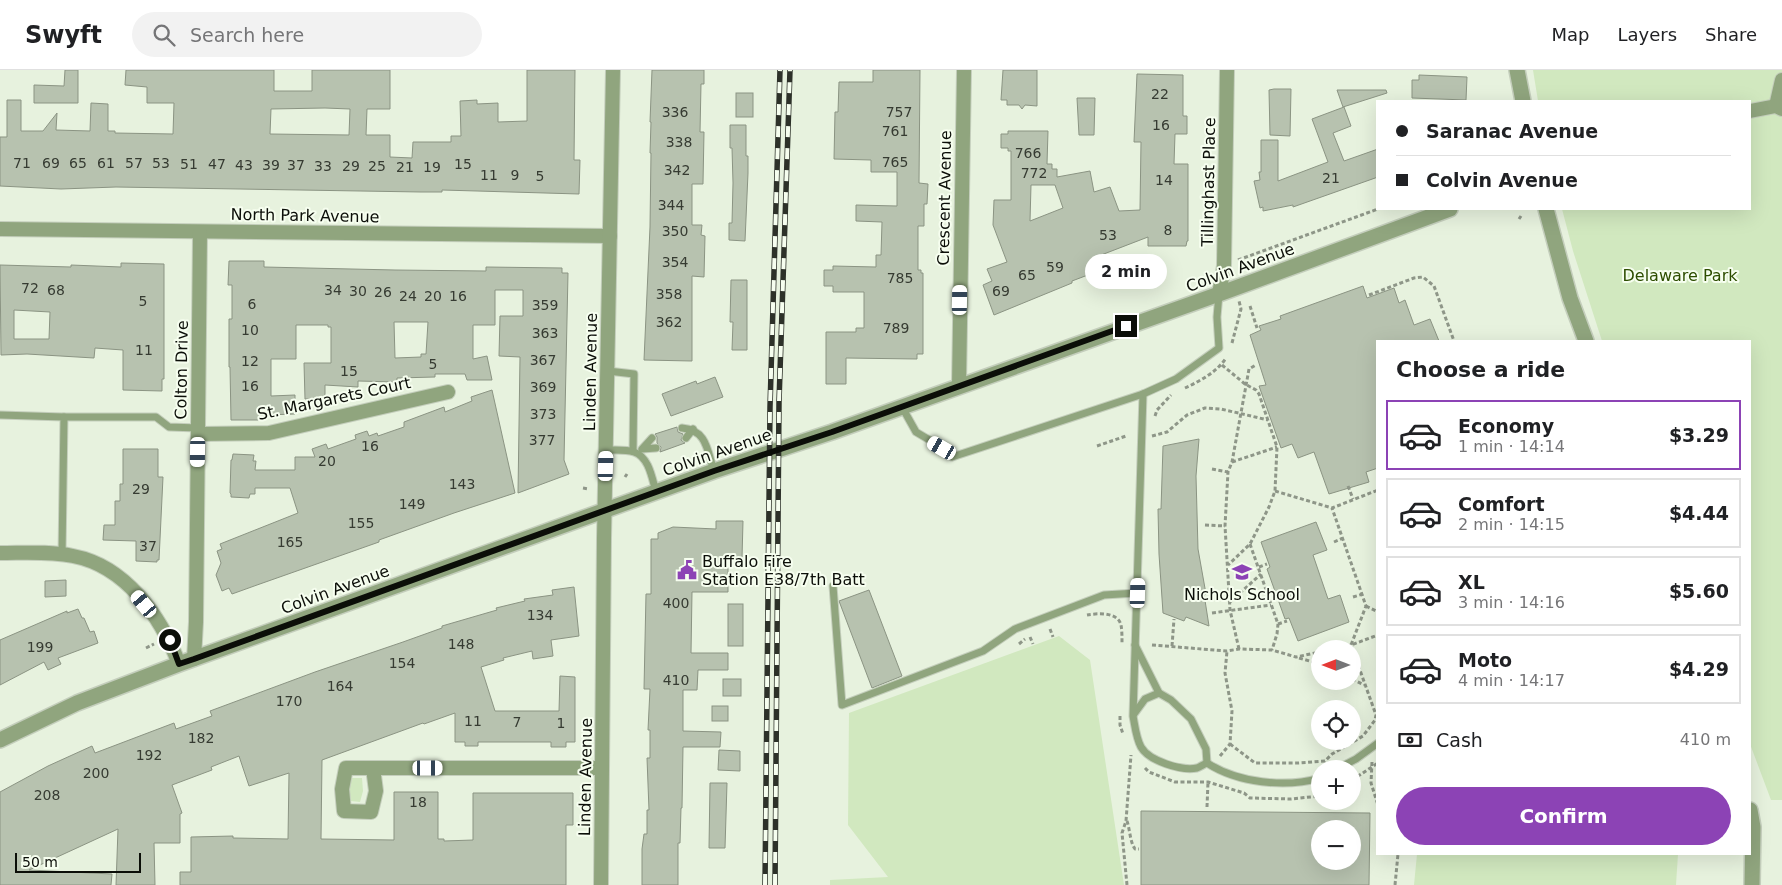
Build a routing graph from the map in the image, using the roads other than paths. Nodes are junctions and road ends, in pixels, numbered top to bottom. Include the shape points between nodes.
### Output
1 (614, 70) edge
2 (964, 70) edge
3 (1227, 70) edge
4 (1517, 70) edge
5 (1782, 80) edge
6 (1523, 100) edge
7 (1779, 108) edge
8 (1751, 111) edge
9 (1447, 210) edge
10 (1546, 210) edge
11 (0, 229) edge
12 (200, 232) junction
13 (610, 236) junction
14 (1219, 294) junction
15 (1586, 340) edge
16 (608, 370) junction
17 (959, 386) junction
18 (448, 392) dead end
19 (1143, 394) junction
20 (902, 406) junction
21 (0, 415) edge
22 (64, 417) junction
23 (682, 428) dead end
24 (693, 429) junction
25 (198, 431) junction
26 (652, 438) dead end
27 (686, 438) dead end
28 (656, 448) dead end
29 (606, 450) junction
30 (638, 452) junction
31 (714, 471) junction
32 (656, 492) junction
33 (604, 511) junction
34 (0, 553) edge
35 (62, 555) junction
36 (833, 586) dead end
37 (1138, 593) junction
38 (1135, 645) junction
39 (194, 659) junction
40 (179, 664) junction
41 (1160, 693) junction
42 (1133, 716) junction
43 (0, 740) edge
44 (1376, 744) edge
45 (1354, 760) edge
46 (1207, 762) junction
47 (373, 768) dead end
48 (602, 768) junction
49 (1311, 780) edge
50 (1751, 818) edge
51 (601, 885) edge
52 (1752, 885) edge

1 - 13 street, Linden Avenue
2 - 17 street, Crescent Avenue
3 - 14 street, Tillinghast Place via 1224,266
4 - 6 street
5 - 7 street
7 - 8 street
9 - 14 street, Colvin Avenue
10 - 15 street via 1570,298
11 - 12 street, North Park Avenue
12 - 13 street, North Park Avenue
12 - 25 street, Colton Drive
13 - 16 street, Linden Avenue
14 - 17 street, Colvin Avenue
14 - 19 lane via 1219,348 1176,379
16 - 29 street, Linden Avenue
16 - 30 lane via 634,374
17 - 20 street, Colvin Avenue
18 - 25 street, St. Margarets Court via 270,433
19 - 20 lane via 952,457 916,432
19 - 37 lane
20 - 31 street, Colvin Avenue
21 - 22 lane
22 - 25 lane via 156,417 169,427
22 - 35 lane
23 - 24 lane
24 - 27 lane
24 - 31 lane via 703,437
25 - 39 street, Colton Drive
26 - 30 lane
28 - 30 lane
29 - 30 lane
29 - 33 street, Linden Avenue
30 - 32 lane via 648,464
31 - 32 street, Colvin Avenue
32 - 33 street, Colvin Avenue
33 - 39 street, Colvin Avenue
33 - 48 street, Linden Avenue
34 - 35 street
35 - 40 street via 92,562 113,572 154,615 170,640
36 - 37 lane via 842,705 983,651 1016,629 1104,595
37 - 38 lane
38 - 41 lane
38 - 42 lane
39 - 40 street, Colvin Avenue
40 - 43 street, Colvin Avenue via 77,703
41 - 42 lane via 1141,702
41 - 46 lane via 1191,719 1206,749
42 - 46 lane via 1141,747 1154,760 1183,768 1198,768
44 - 45 lane
46 - 49 lane via 1233,774 1269,783 1294,784
47 - 48 street
48 - 51 street, Linden Avenue
50 - 52 street

